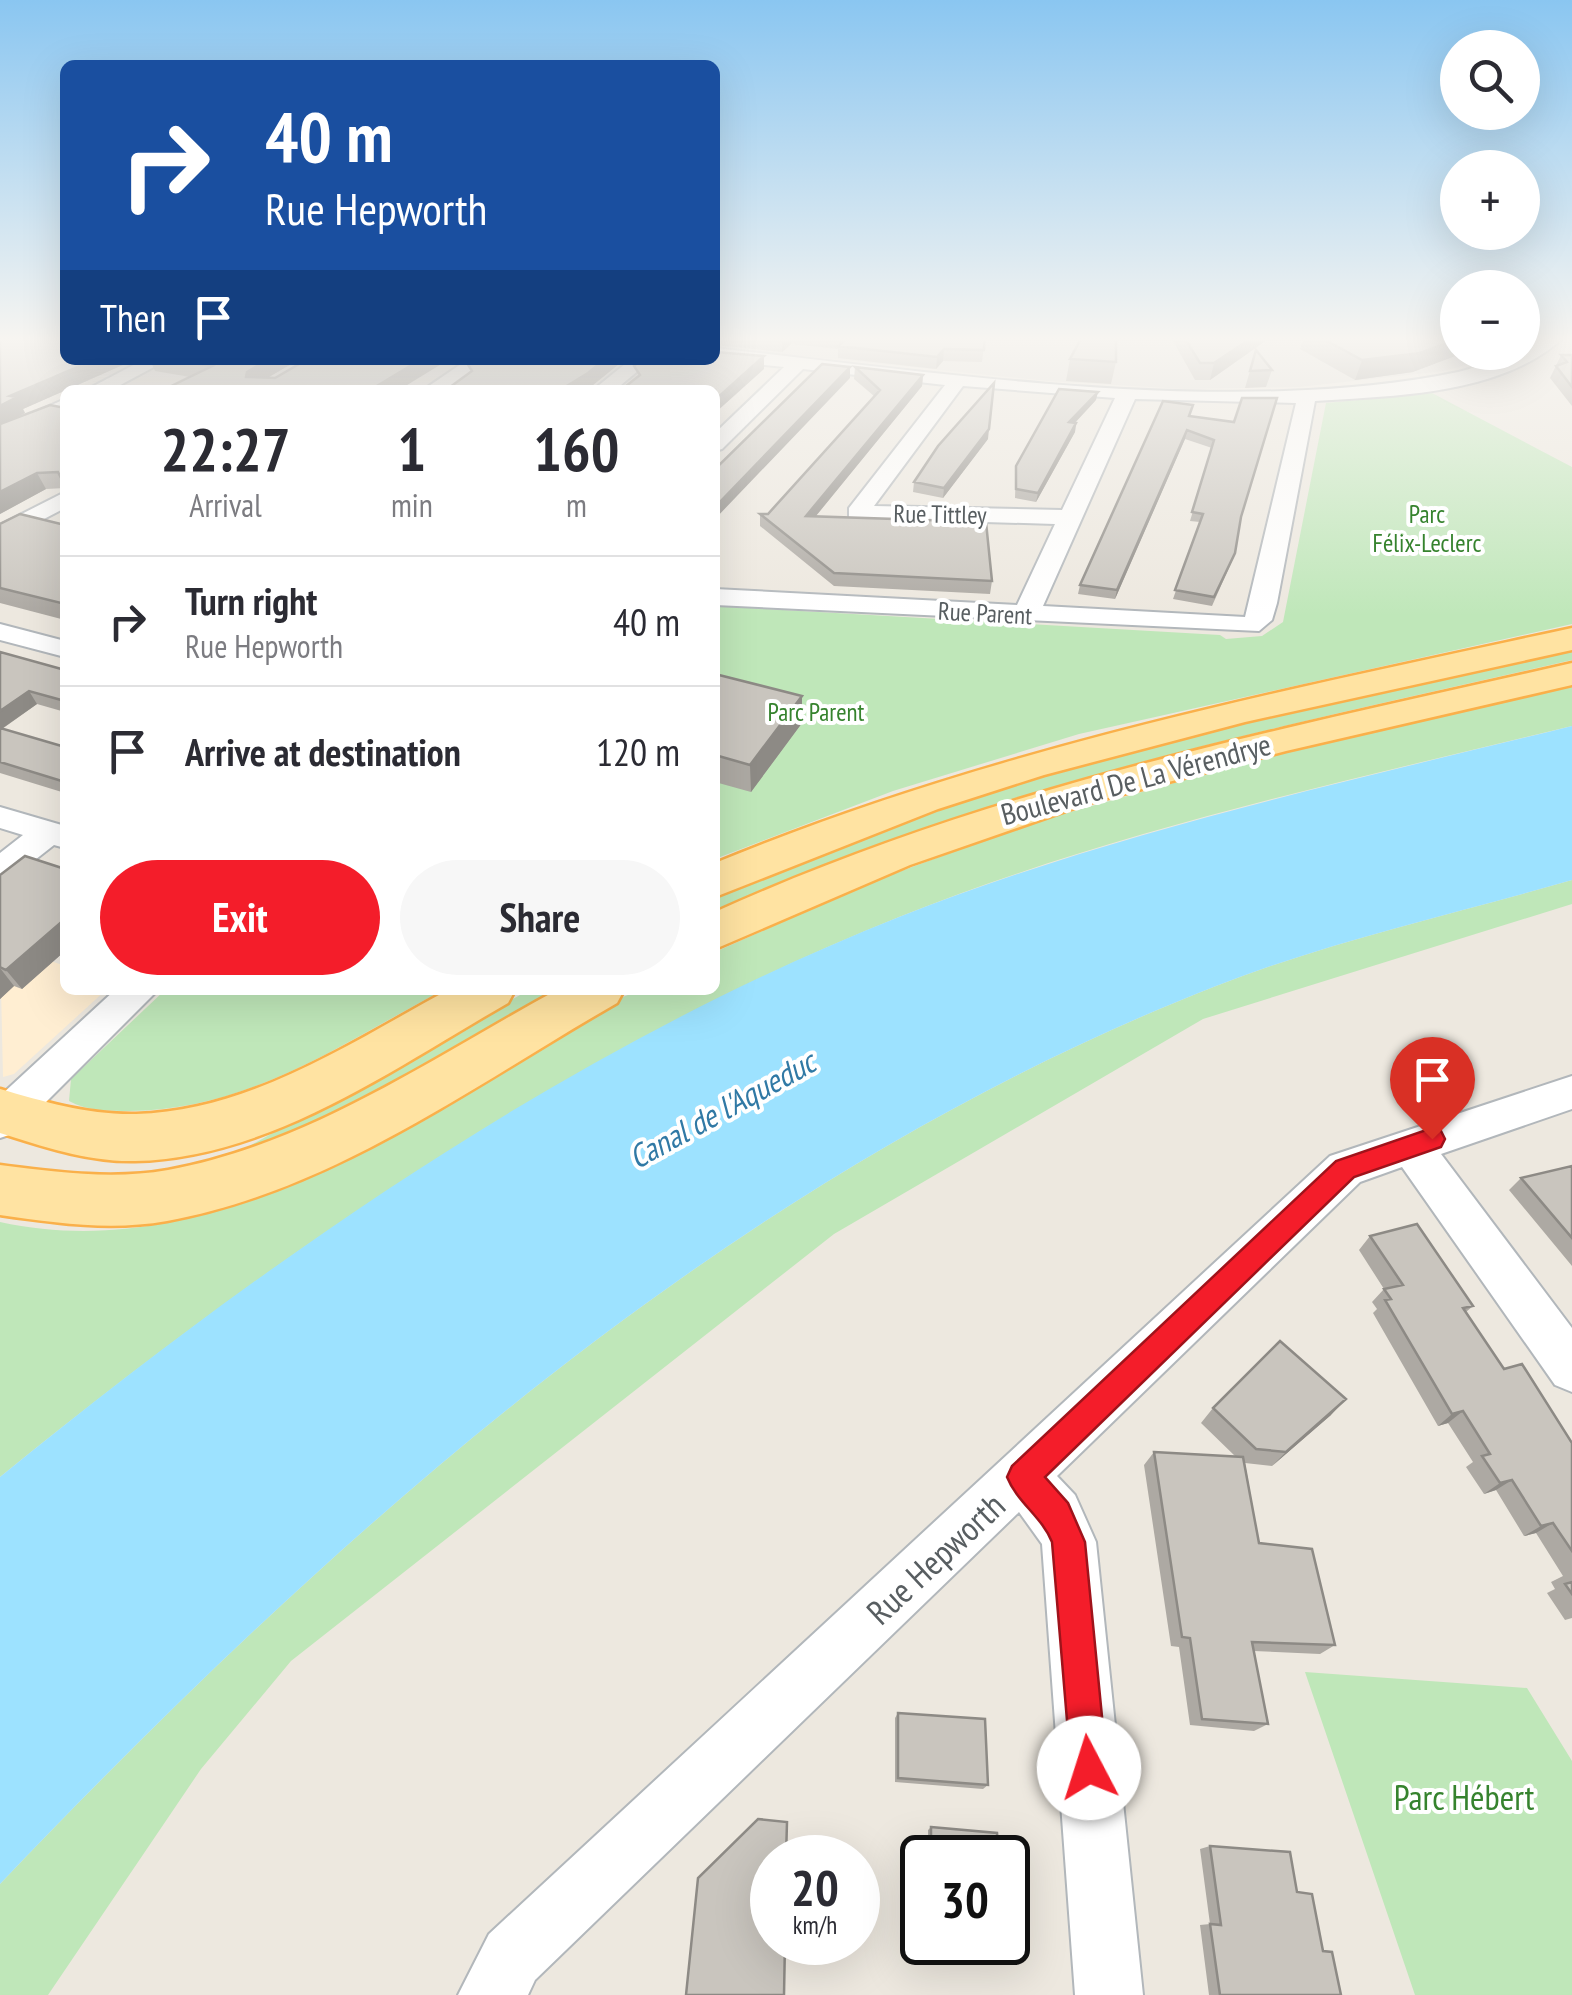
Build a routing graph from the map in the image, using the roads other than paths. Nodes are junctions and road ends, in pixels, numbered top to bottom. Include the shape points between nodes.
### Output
1 (919, 430) edge
2 (1112, 430) edge
3 (1301, 430) edge
4 (60, 502) edge
5 (40, 513) junction
6 (60, 517) edge
7 (1071, 518) junction
8 (0, 535) edge
9 (720, 597) edge
10 (1029, 616) junction
11 (0, 632) edge
12 (1572, 639) edge
13 (60, 649) edge
14 (1572, 674) edge
15 (0, 817) edge
16 (57, 835) edge
17 (0, 870) edge
18 (720, 879) edge
19 (720, 930) edge
20 (133, 995) edge
21 (481, 995) edge
22 (591, 995) edge
23 (1572, 1092) edge
24 (2, 1115) edge
25 (1411, 1146) junction
26 (0, 1190) edge
27 (1572, 1368) edge
28 (1023, 1477) junction
29 (492, 1995) edge
30 (1109, 1995) edge

1 - 7 street, Rue Tittley via 857,512
2 - 7 street
3 - 10 street, Rue Parent via 1255,623
4 - 5 street
5 - 6 street
5 - 8 street
7 - 10 street via 1031,598
9 - 10 street, Rue Parent
11 - 13 street
12 - 18 main road, Boulevard De La Vérendrye via 1017,769 840,829
14 - 19 main road, Boulevard De La Vérendrye via 1070,794 872,863
15 - 16 street
16 - 17 street
20 - 24 street
21 - 24 main road via 304,1094 212,1129 107,1139
22 - 26 main road via 320,1148 240,1180 112,1203
23 - 25 street, Rue Hepworth
25 - 27 street
25 - 28 street, Rue Hepworth via 1345,1169
28 - 29 street, Rue Hepworth via 512,1957
28 - 30 street via 1056,1514 1068,1542

